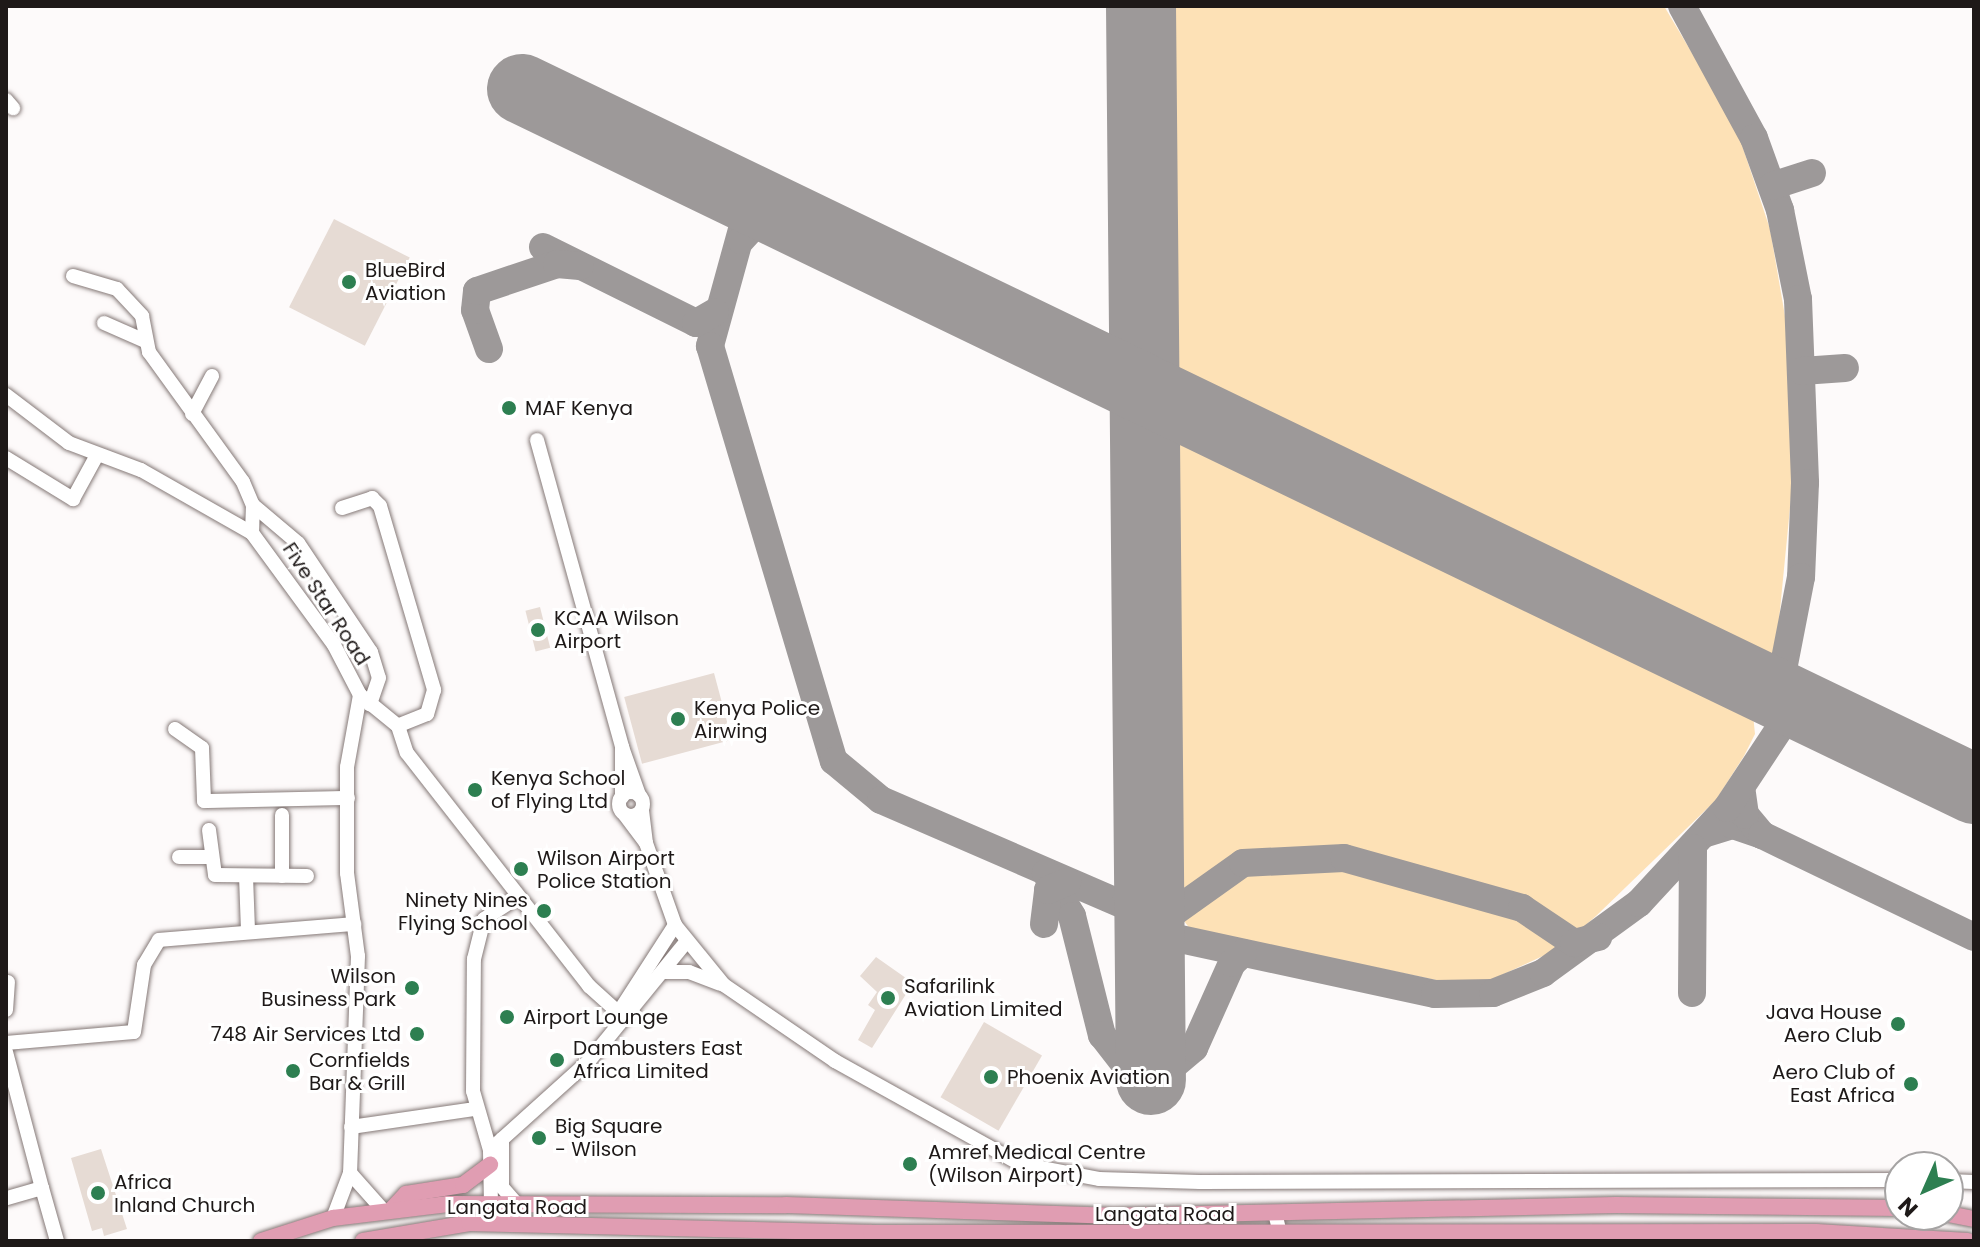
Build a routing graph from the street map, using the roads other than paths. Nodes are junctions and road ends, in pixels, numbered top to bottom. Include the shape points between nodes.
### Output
1 (73, 276) dead end
2 (104, 323) dead end
3 (145, 341) junction
4 (212, 376) dead end
5 (6, 395) edge
6 (192, 414) junction
7 (537, 440) dead end
8 (97, 455) junction
9 (6, 458) edge
10 (253, 505) junction
11 (342, 508) dead end
12 (252, 533) junction
13 (365, 700) junction
14 (398, 726) junction
15 (175, 729) dead end
16 (622, 747) junction
17 (622, 797) junction
18 (348, 798) junction
19 (641, 802) junction
20 (282, 815) dead end
21 (625, 815) junction
22 (209, 830) dead end
23 (646, 843) junction
24 (179, 857) dead end
25 (209, 857) junction
26 (246, 876) junction
27 (282, 876) junction
28 (307, 876) dead end
29 (516, 898) junction
30 (354, 924) junction
31 (675, 925) junction
32 (248, 931) junction
33 (686, 942) junction
34 (663, 972) junction
35 (8, 982) edge
36 (724, 985) junction
37 (6, 1010) edge
38 (616, 1010) junction
39 (633, 1012) junction
40 (613, 1031) junction
41 (6, 1043) edge
42 (6, 1052) edge
43 (474, 1109) junction
44 (351, 1127) junction
45 (502, 1139) junction
46 (490, 1158) junction
47 (350, 1173) junction
48 (1884, 1180) edge
49 (42, 1188) junction
50 (6, 1198) edge
51 (491, 1204) junction
52 (517, 1204) junction
53 (786, 1205) junction
54 (871, 1207) junction
55 (1884, 1208) edge
56 (388, 1209) junction
57 (1275, 1213) junction
58 (330, 1219) junction
59 (786, 1232) junction
60 (871, 1233) junction
61 (1280, 1237) edge
62 (57, 1241) edge
63 (261, 1241) edge
64 (281, 1241) edge
65 (363, 1241) edge
66 (1968, 1241) edge

1 - 3 street via 123,293 144,319
2 - 3 street
3 - 6 street
4 - 6 street
5 - 8 street, Five Star Road via 57,436
6 - 10 street
7 - 16 street
8 - 9 street via 73,499
8 - 12 street, Five Star Road via 194,496
10 - 12 street
10 - 13 street via 298,543 371,652 379,678
11 - 14 street via 372,498 380,506 434,690 427,714
12 - 13 street, Five Star Road via 334,645
13 - 14 street
13 - 18 street, Five Star Road via 348,751
14 - 29 street via 407,753
15 - 18 street via 202,748 204,801
16 - 17 street
16 - 19 street
17 - 19 street
17 - 21 street
18 - 30 street, Five Star Road via 347,873
19 - 21 street
19 - 23 street
20 - 27 street
21 - 23 street
22 - 25 street
23 - 31 street
24 - 25 street
25 - 26 street via 215,875
26 - 27 street
26 - 32 street
27 - 28 street
29 - 38 street
29 - 43 street via 484,919 475,945
30 - 32 street
30 - 44 street, Five Star Road
31 - 33 street
31 - 38 street
32 - 41 street via 159,940 144,965 134,1032
33 - 34 street
33 - 36 street
34 - 36 street via 689,972
34 - 39 street
35 - 37 street
36 - 48 street via 772,1022 990,1152 1046,1170 1099,1179
38 - 39 street
38 - 40 street
39 - 40 street
40 - 45 street via 589,1061
42 - 49 street
43 - 44 street
43 - 46 street
44 - 47 street, Five Star Road
45 - 46 street
45 - 52 street via 502,1187
46 - 51 street
46 - 56 main road via 463,1185 406,1194
47 - 56 street
47 - 58 street, Five Star Road
49 - 50 street
49 - 62 street
51 - 52 main road, Langata Road
51 - 56 main road, Langata Road
52 - 53 main road, Langata Road
53 - 54 main road, Langata Road
53 - 59 main road
54 - 57 main road, Langata Road via 1110,1216
54 - 60 main road
55 - 57 main road, Langata Road via 1616,1205
56 - 58 main road, Langata Road
57 - 61 street
58 - 63 main road, Langata Road
58 - 64 main road, Langata Road
59 - 60 main road, Langata Road
59 - 65 main road, Langata Road via 469,1223
60 - 61 main road, Langata Road
61 - 66 main road, Langata Road via 1786,1232

